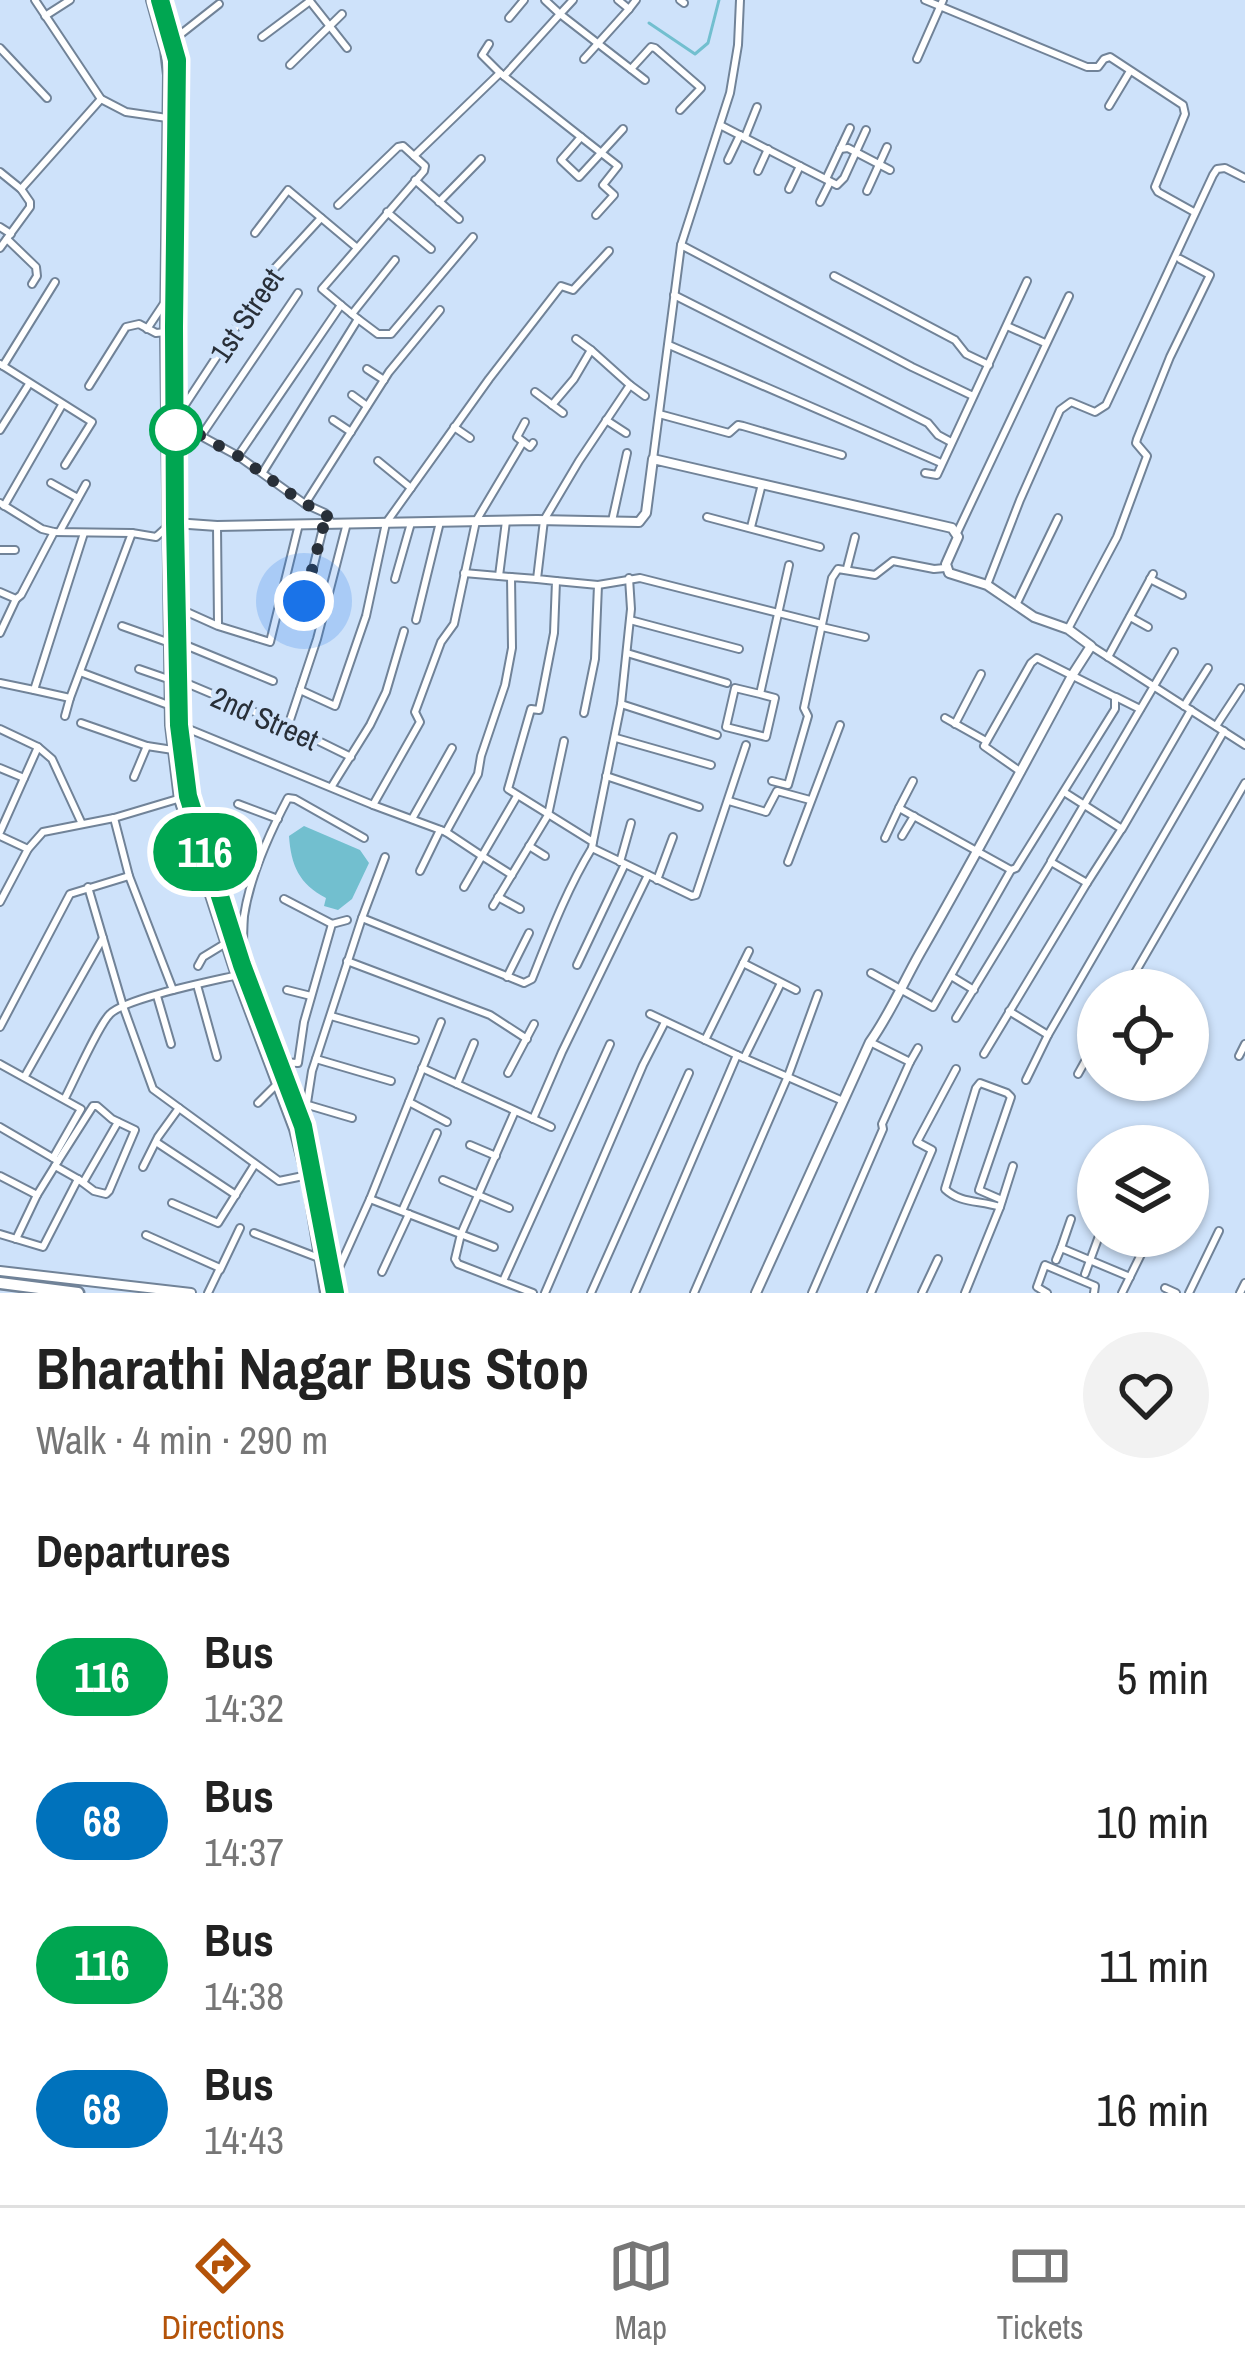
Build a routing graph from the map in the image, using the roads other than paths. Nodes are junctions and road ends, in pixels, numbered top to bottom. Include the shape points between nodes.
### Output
1 (35, 0) edge
2 (70, 0) edge
3 (156, 0) edge
4 (309, 0) edge
5 (524, 0) edge
6 (545, 0) edge
7 (573, 0) edge
8 (618, 0) edge
9 (636, 0) edge
10 (740, 0) edge
11 (925, 0) edge
12 (942, 3) edge
13 (219, 4) dead end
14 (629, 9) junction
15 (343, 14) dead end
16 (560, 14) junction
17 (45, 16) junction
18 (509, 18) dead end
19 (330, 26) junction
20 (262, 38) dead end
21 (172, 41) junction
22 (489, 44) dead end
23 (597, 45) junction
24 (347, 48) dead end
25 (0, 49) edge
26 (584, 59) dead end
27 (917, 59) dead end
28 (290, 65) dead end
29 (631, 69) junction
30 (1130, 71) junction
31 (502, 75) junction
32 (645, 80) dead end
33 (46, 98) dead end
34 (101, 100) junction
35 (1109, 106) dead end
36 (757, 107) dead end
37 (680, 110) dead end
38 (172, 118) junction
39 (721, 125) junction
40 (623, 128) dead end
41 (850, 128) dead end
42 (866, 130) dead end
43 (742, 136) junction
44 (581, 137) junction
45 (887, 147) dead end
46 (768, 149) junction
47 (841, 149) junction
48 (856, 152) junction
49 (602, 153) junction
50 (414, 156) junction
51 (481, 159) dead end
52 (728, 160) dead end
53 (880, 164) junction
54 (800, 166) junction
55 (890, 170) dead end
56 (758, 171) dead end
57 (0, 172) edge
58 (1245, 178) edge
59 (415, 180) junction
60 (828, 180) junction
61 (22, 189) junction
62 (789, 189) dead end
63 (867, 190) dead end
64 (440, 202) junction
65 (820, 202) dead end
66 (338, 205) dead end
67 (387, 212) junction
68 (1195, 212) junction
69 (596, 214) dead end
70 (320, 218) junction
71 (459, 219) dead end
72 (0, 227) edge
73 (255, 233) dead end
74 (9, 237) junction
75 (473, 237) dead end
76 (681, 245) junction
77 (356, 247) junction
78 (0, 248) edge
79 (431, 249) dead end
80 (609, 251) dead end
81 (395, 260) dead end
82 (1180, 260) dead end
83 (834, 276) dead end
84 (1027, 281) dead end
85 (55, 282) dead end
86 (32, 284) dead end
87 (298, 292) dead end
88 (674, 295) junction
89 (1069, 296) dead end
90 (166, 299) junction
91 (341, 305) junction
92 (440, 310) dead end
93 (355, 316) junction
94 (1007, 326) junction
95 (147, 328) junction
96 (166, 332) junction
97 (576, 339) dead end
98 (1045, 343) junction
99 (669, 345) junction
100 (591, 350) junction
101 (2, 365) edge
102 (989, 365) junction
103 (367, 369) dead end
104 (384, 380) junction
105 (29, 384) junction
106 (630, 385) junction
107 (89, 386) dead end
108 (535, 392) dead end
109 (352, 395) dead end
110 (645, 396) dead end
111 (973, 396) junction
112 (62, 404) junction
113 (552, 405) junction
114 (368, 406) junction
115 (563, 413) dead end
116 (659, 414) junction
117 (172, 417) junction
118 (333, 420) dead end
119 (606, 420) junction
120 (525, 422) dead end
121 (454, 427) junction
122 (0, 430) edge
123 (350, 431) junction
124 (626, 433) dead end
125 (201, 436) junction
126 (470, 438) dead end
127 (523, 442) junction
128 (951, 442) junction
129 (533, 443) dead end
130 (627, 453) dead end
131 (842, 455) dead end
132 (238, 456) junction
133 (653, 459) junction
134 (378, 460) dead end
135 (941, 463) junction
136 (64, 465) dead end
137 (262, 473) junction
138 (925, 473) dead end
139 (51, 483) dead end
140 (86, 484) dead end
141 (762, 484) junction
142 (411, 488) junction
143 (78, 498) junction
144 (2, 504) edge
145 (305, 504) junction
146 (707, 517) dead end
147 (1058, 518) dead end
148 (544, 520) junction
149 (476, 521) junction
150 (506, 521) junction
151 (612, 521) junction
152 (440, 522) junction
153 (386, 523) junction
154 (411, 523) junction
155 (172, 524) junction
156 (299, 524) junction
157 (328, 524) junction
158 (347, 524) junction
159 (217, 526) junction
160 (751, 527) junction
161 (57, 532) junction
162 (84, 533) junction
163 (132, 533) junction
164 (957, 533) junction
165 (855, 537) dead end
166 (820, 547) dead end
167 (0, 550) edge
168 (15, 550) dead end
169 (789, 565) dead end
170 (945, 568) junction
171 (847, 569) junction
172 (464, 573) junction
173 (499, 576) junction
174 (511, 577) junction
175 (629, 578) junction
176 (395, 579) dead end
177 (537, 579) junction
178 (556, 580) junction
179 (598, 585) junction
180 (987, 585) junction
181 (0, 592) edge
182 (1182, 595) dead end
183 (16, 599) junction
184 (304, 601) dead end
185 (1017, 603) junction
186 (178, 608) junction
187 (778, 615) junction
188 (1130, 616) junction
189 (416, 620) dead end
190 (630, 620) junction
191 (122, 626) dead end
192 (218, 626) junction
193 (822, 626) junction
194 (1148, 626) dead end
195 (1068, 629) junction
196 (404, 631) dead end
197 (0, 633) edge
198 (865, 638) dead end
199 (174, 642) junction
200 (1091, 646) junction
201 (740, 650) dead end
202 (1174, 652) dead end
203 (626, 653) junction
204 (1108, 657) junction
205 (1208, 668) dead end
206 (139, 669) dead end
207 (80, 672) junction
208 (981, 674) dead end
209 (1073, 674) junction
210 (175, 680) junction
211 (273, 681) dead end
212 (727, 682) dead end
213 (0, 683) edge
214 (1153, 686) junction
215 (1241, 688) dead end
216 (34, 690) junction
217 (300, 690) junction
218 (760, 694) junction
219 (1114, 697) junction
220 (70, 698) junction
221 (621, 704) junction
222 (171, 706) junction
223 (1187, 708) junction
224 (1140, 709) junction
225 (584, 713) dead end
226 (65, 716) dead end
227 (945, 718) dead end
228 (81, 723) dead end
229 (955, 724) junction
230 (179, 725) junction
231 (840, 725) dead end
232 (288, 726) junction
233 (1220, 728) junction
234 (0, 729) edge
235 (717, 735) dead end
236 (615, 738) junction
237 (564, 741) dead end
238 (986, 741) junction
239 (746, 745) dead end
240 (1245, 745) edge
241 (147, 746) junction
242 (38, 747) junction
243 (452, 748) dead end
244 (173, 750) junction
245 (351, 757) junction
246 (711, 765) dead end
247 (0, 768) edge
248 (1021, 772) junction
249 (606, 776) junction
250 (134, 777) dead end
251 (24, 778) junction
252 (772, 781) dead end
253 (913, 781) dead end
254 (1245, 783) edge
255 (332, 786) junction
256 (1063, 792) junction
257 (517, 796) junction
258 (184, 798) junction
259 (811, 800) junction
260 (729, 802) junction
261 (238, 804) dead end
262 (373, 805) junction
263 (1084, 805) junction
264 (699, 807) dead end
265 (899, 808) junction
266 (4, 814) edge
267 (548, 814) junction
268 (914, 817) junction
269 (114, 818) junction
270 (278, 819) junction
271 (412, 819) junction
272 (632, 823) dead end
273 (82, 824) junction
274 (1121, 829) junction
275 (442, 831) junction
276 (0, 834) edge
277 (902, 836) dead end
278 (673, 837) dead end
279 (364, 838) dead end
280 (885, 838) dead end
281 (529, 846) junction
282 (595, 847) junction
283 (28, 849) junction
284 (978, 852) junction
285 (482, 856) junction
286 (545, 856) dead end
287 (385, 857) dead end
288 (788, 862) dead end
289 (1051, 862) junction
290 (622, 863) junction
291 (1011, 870) junction
292 (420, 871) dead end
293 (512, 875) junction
294 (648, 875) junction
295 (129, 876) junction
296 (657, 880) junction
297 (1087, 883) junction
298 (464, 886) dead end
299 (88, 887) junction
300 (498, 897) junction
301 (284, 899) dead end
302 (0, 902) edge
303 (494, 906) dead end
304 (520, 909) dead end
305 (362, 917) junction
306 (347, 920) dead end
307 (332, 924) junction
308 (529, 933) dead end
309 (103, 938) junction
310 (226, 943) junction
311 (749, 951) dead end
312 (347, 961) junction
313 (743, 963) junction
314 (577, 965) dead end
315 (199, 966) dead end
316 (1138, 969) edge
317 (242, 971) junction
318 (871, 973) dead end
319 (951, 976) junction
320 (507, 977) junction
321 (781, 983) junction
322 (197, 985) junction
323 (899, 989) junction
324 (974, 989) junction
325 (287, 990) dead end
326 (796, 990) dead end
327 (173, 991) junction
328 (818, 994) dead end
329 (157, 995) junction
330 (311, 996) junction
331 (124, 1006) junction
332 (1009, 1011) junction
333 (650, 1014) dead end
334 (331, 1016) junction
335 (956, 1018) dead end
336 (441, 1022) dead end
337 (665, 1022) junction
338 (534, 1024) dead end
339 (0, 1027) edge
340 (1048, 1035) junction
341 (527, 1039) junction
342 (415, 1040) dead end
343 (705, 1040) junction
344 (870, 1042) junction
345 (474, 1043) dead end
346 (171, 1044) dead end
347 (610, 1044) dead end
348 (1245, 1044) edge
349 (918, 1048) dead end
350 (984, 1054) dead end
351 (740, 1056) junction
352 (1239, 1056) dead end
353 (218, 1057) dead end
354 (316, 1059) junction
355 (278, 1061) junction
356 (910, 1062) junction
357 (0, 1064) edge
358 (422, 1068) junction
359 (956, 1069) dead end
360 (508, 1072) dead end
361 (689, 1073) dead end
362 (24, 1076) junction
363 (788, 1076) junction
364 (1026, 1080) dead end
365 (391, 1081) dead end
366 (278, 1083) junction
367 (456, 1084) junction
368 (65, 1098) junction
369 (843, 1101) junction
370 (409, 1102) junction
371 (258, 1103) dead end
372 (308, 1105) junction
373 (179, 1108) junction
374 (515, 1111) junction
375 (352, 1118) dead end
376 (533, 1119) junction
377 (118, 1122) junction
378 (447, 1122) dead end
379 (303, 1126) junction
380 (0, 1127) edge
381 (550, 1127) dead end
382 (437, 1133) dead end
383 (156, 1142) junction
384 (470, 1145) dead end
385 (496, 1156) junction
386 (55, 1162) junction
387 (255, 1164) junction
388 (1013, 1166) dead end
389 (143, 1167) dead end
390 (311, 1175) junction
391 (0, 1176) edge
392 (443, 1180) dead end
393 (81, 1181) junction
394 (37, 1195) junction
395 (236, 1195) junction
396 (479, 1195) junction
397 (370, 1198) junction
398 (172, 1203) dead end
399 (1001, 1203) junction
400 (509, 1208) dead end
401 (406, 1212) junction
402 (1071, 1219) dead end
403 (240, 1228) dead end
404 (1219, 1231) dead end
405 (254, 1233) dead end
406 (0, 1234) edge
407 (461, 1234) junction
408 (146, 1235) dead end
409 (16, 1239) junction
410 (494, 1247) dead end
411 (1061, 1248) junction
412 (1091, 1257) edge
413 (1140, 1257) edge
414 (324, 1259) junction
415 (938, 1259) dead end
416 (1056, 1260) dead end
417 (1089, 1262) junction
418 (220, 1270) junction
419 (0, 1271) edge
420 (382, 1272) dead end
421 (1085, 1274) dead end
422 (1130, 1277) junction
423 (503, 1281) junction
424 (1245, 1282) edge
425 (0, 1283) edge
426 (330, 1287) edge
427 (1166, 1288) dead end
428 (78, 1293) edge
429 (191, 1293) edge
430 (208, 1293) edge
431 (533, 1293) edge
432 (545, 1293) edge
433 (591, 1293) edge
434 (635, 1293) edge
435 (694, 1293) edge
436 (756, 1293) edge
437 (812, 1293) edge
438 (871, 1293) edge
439 (922, 1293) edge
440 (965, 1293) edge
441 (1047, 1293) edge
442 (1094, 1293) edge
443 (1122, 1293) edge
444 (1176, 1293) edge
445 (1189, 1293) edge
446 (1240, 1293) edge

1 - 17 street
2 - 17 street
3 - 21 main road
3 - 38 main road
4 - 19 street
4 - 20 street
5 - 18 street
6 - 16 street
7 - 16 street
8 - 14 street
9 - 14 street
10 - 39 street
11 - 12 street
12 - 27 street
12 - 30 street via 1087,68 1108,57
13 - 21 street
14 - 23 street
15 - 19 street
16 - 23 street
16 - 31 street
17 - 34 street
19 - 24 street
19 - 28 street
21 - 38 main road
22 - 31 street via 482,53
23 - 26 street
23 - 29 street
25 - 33 street
29 - 32 street
29 - 37 street via 653,46 700,88
30 - 35 street
30 - 68 street via 1186,108 1155,188
31 - 44 street
31 - 50 street
34 - 38 street
34 - 61 street
36 - 43 street
38 - 90 main road
38 - 117 main road
39 - 43 street
39 - 76 street
40 - 49 street
41 - 47 street
42 - 48 street
43 - 46 street
43 - 52 street
44 - 49 street
44 - 49 street via 561,160 579,177
45 - 53 street
46 - 54 street
46 - 56 street
47 - 48 street
47 - 60 street
48 - 53 street
48 - 60 street via 842,182
49 - 69 street via 618,166 603,185 614,195
50 - 59 street via 425,169
50 - 66 street via 398,147
51 - 64 street
53 - 55 street
53 - 63 street
54 - 60 street
54 - 62 street
57 - 61 street
58 - 68 street via 1217,170
59 - 64 street
59 - 67 street
60 - 65 street
61 - 74 street via 30,207
64 - 71 street
67 - 77 street
67 - 79 street
68 - 180 street via 1106,405 1095,412 1071,402 1060,410
70 - 73 street via 288,190
70 - 77 street
70 - 117 street, 1st Street via 275,268
72 - 74 street
74 - 78 street
74 - 86 street via 36,267
75 - 93 street via 391,334
76 - 88 street
76 - 111 street
77 - 91 street via 322,289
80 - 121 street via 573,290 561,286
81 - 93 street
82 - 195 street via 1210,274 1137,439 1147,456 1117,537
83 - 102 street
84 - 94 street
85 - 101 street
87 - 125 street
88 - 99 street
88 - 128 street via 928,423
89 - 98 street
90 - 95 street
90 - 96 main road
91 - 93 street
91 - 132 street
92 - 104 street
93 - 137 street
94 - 98 street
94 - 102 street
95 - 96 street
95 - 107 street via 125,327
96 - 117 main road
97 - 100 street
98 - 164 street
99 - 116 street
99 - 135 street
100 - 106 street
100 - 113 street
101 - 105 street
102 - 111 street
103 - 104 street
104 - 114 street
105 - 112 street
105 - 122 street
106 - 110 street
106 - 119 street
108 - 113 street
109 - 114 street
111 - 128 street
112 - 136 street via 92,422
112 - 144 street
113 - 115 street
114 - 123 street
116 - 131 street via 729,433 743,426
116 - 133 street
117 - 125 street
117 - 155 main road
118 - 123 street
119 - 124 street
119 - 148 street
120 - 127 street via 517,437
121 - 126 street
121 - 142 street
123 - 145 street
125 - 132 street
127 - 129 street
127 - 149 street
128 - 135 street
130 - 151 street
132 - 137 street
133 - 141 street
133 - 151 street via 646,513 639,522
134 - 142 street
135 - 138 street via 937,475
137 - 145 street
139 - 143 street
140 - 143 street
141 - 160 street
141 - 164 street
142 - 153 street
143 - 161 street
144 - 161 street
145 - 157 street via 325,513
146 - 160 street
147 - 185 street
148 - 150 street
148 - 151 street
148 - 177 street
149 - 150 street
149 - 152 street
149 - 172 street
150 - 173 street
152 - 154 street
152 - 189 street
153 - 154 street
153 - 158 street
153 - 217 street via 335,706
154 - 176 street
155 - 159 street
155 - 163 street via 156,537
155 - 186 main road
155 - 199 main road
156 - 157 street
156 - 159 street
156 - 192 street via 270,642
157 - 158 street
157 - 184 street
158 - 217 street
159 - 192 street
160 - 166 street
161 - 162 street
161 - 183 street
162 - 163 street
162 - 216 street
163 - 207 street
164 - 170 street
165 - 171 street
167 - 168 street
169 - 187 street
170 - 171 street via 893,561 875,575
170 - 180 street
171 - 193 street via 832,578
172 - 173 street
172 - 262 street via 454,624 415,712 420,722
173 - 174 street
174 - 177 street
174 - 275 street via 507,677 478,774
175 - 179 street
175 - 187 street
175 - 190 street
177 - 178 street
178 - 179 street
178 - 257 street via 546,681 508,789
179 - 225 street
180 - 185 street
181 - 183 street
182 - 188 street via 1152,577
183 - 197 street
185 - 195 street
186 - 192 street
186 - 199 main road
187 - 193 street
187 - 218 street
188 - 194 street
188 - 204 street
190 - 201 street
190 - 203 street
191 - 199 street
193 - 198 street
193 - 252 street via 788,785
195 - 200 street
196 - 245 street via 386,692
199 - 210 main road
199 - 211 street
200 - 204 street
200 - 209 street
202 - 214 street
203 - 212 street
203 - 221 street
204 - 214 street
205 - 223 street
206 - 210 street, 2nd Street
207 - 220 street
207 - 222 street
208 - 229 street
209 - 219 street
209 - 238 street via 1037,658
209 - 248 street
210 - 222 main road
210 - 230 main road
210 - 232 street, 2nd Street
213 - 216 street
214 - 223 street
214 - 224 street
215 - 233 street
216 - 220 street
217 - 232 street
218 - 218 street via 735,688 726,727 766,737 776,698
219 - 224 street
219 - 256 street via 1115,709
220 - 226 street
221 - 235 street
221 - 236 street
222 - 244 main road
223 - 233 street
223 - 274 street
224 - 263 street
227 - 229 street
228 - 241 street
229 - 238 street
230 - 255 street
230 - 258 main road
231 - 259 street
232 - 245 street, 2nd Street
233 - 240 street
233 - 340 street
234 - 242 street
236 - 246 street
236 - 249 street
237 - 267 street
238 - 248 street
239 - 260 street
241 - 244 street
241 - 250 street
242 - 251 street
242 - 273 street via 52,759
243 - 271 street
244 - 258 main road
245 - 255 street
247 - 251 street
248 - 284 street
249 - 264 street
249 - 282 street
251 - 266 street
253 - 265 street
254 - 316 street
255 - 262 street
256 - 263 street
256 - 291 street
257 - 267 street
257 - 285 street
258 - 269 street
258 - 310 main road
258 - 317 main road
259 - 260 street via 777,790 766,812
259 - 288 street
260 - 296 street via 696,895
261 - 270 street
262 - 271 street
263 - 274 street
263 - 289 street
265 - 268 street
265 - 280 street
266 - 276 street
267 - 281 street
267 - 282 street
268 - 277 street
268 - 284 street
269 - 273 street
269 - 295 street
270 - 279 street via 292,798
270 - 317 street via 244,914
271 - 275 street
272 - 290 street
273 - 283 street via 44,832
274 - 297 street
275 - 285 street
275 - 292 street
276 - 283 street
278 - 296 street
281 - 286 street
281 - 293 street
282 - 290 street
282 - 320 street via 532,979
283 - 302 street
284 - 291 street
284 - 323 street
285 - 293 street
285 - 298 street
287 - 305 street
289 - 297 street
289 - 324 street
290 - 294 street
290 - 314 street
291 - 319 street
293 - 300 street
294 - 296 street
294 - 376 street
295 - 299 street
295 - 327 street
297 - 332 street
299 - 309 street
299 - 339 street via 70,894
300 - 303 street
300 - 304 street
301 - 307 street
305 - 312 street
305 - 320 street
306 - 307 street
307 - 330 street
308 - 320 street
309 - 331 street
309 - 362 street
310 - 315 street
310 - 317 main road
311 - 313 street
312 - 334 street
312 - 341 street via 490,1015
313 - 321 street
313 - 343 street
317 - 322 street
317 - 355 main road
317 - 366 main road
318 - 323 street
319 - 323 street via 933,1007
319 - 324 street
321 - 326 street
321 - 351 street
322 - 327 street
322 - 353 street
323 - 344 street
324 - 335 street
325 - 330 street
327 - 329 street
328 - 363 street
329 - 331 street
329 - 346 street
330 - 355 street via 298,1064
331 - 368 street via 109,1014
331 - 373 street via 153,1088
332 - 340 street
332 - 350 street
333 - 337 street
334 - 342 street
334 - 354 street
336 - 358 street
337 - 343 street
337 - 432 street
338 - 341 street
340 - 364 street
341 - 360 street
343 - 351 street
344 - 356 street
344 - 369 street
345 - 367 street
347 - 423 street
348 - 352 street
349 - 356 street
351 - 363 street
351 - 434 street
354 - 365 street
354 - 372 street
355 - 379 main road
356 - 437 street
357 - 362 street
358 - 367 street
358 - 370 street
359 - 438 street via 917,1142 932,1150
361 - 433 street
362 - 368 street
363 - 369 street
363 - 435 street
366 - 371 street
366 - 390 main road
367 - 374 street
368 - 386 street via 81,1109
369 - 436 street
370 - 378 street
370 - 397 street
372 - 375 street
372 - 379 street
373 - 383 street
373 - 387 street
374 - 376 street
374 - 385 street
376 - 381 street
377 - 386 street via 93,1106
377 - 393 street
377 - 393 street via 136,1134 109,1191
379 - 390 main road
380 - 386 street
382 - 401 street
383 - 389 street
383 - 395 street
384 - 385 street
385 - 396 street
386 - 393 street
386 - 394 street
387 - 390 street via 279,1181
387 - 395 street
388 - 399 street
390 - 414 main road
391 - 394 street
392 - 396 street
393 - 409 street via 43,1248
394 - 409 street
395 - 398 street via 218,1222
396 - 400 street
396 - 407 street
397 - 401 street
397 - 426 street
399 - 399 street via 958,1200 945,1189 980,1083 1011,1097 979,1190
399 - 440 street
401 - 407 street
401 - 420 street
402 - 411 street
403 - 418 street
404 - 445 street
405 - 414 street
406 - 409 street
407 - 410 street
407 - 423 street via 456,1262
408 - 418 street
411 - 416 street
411 - 417 street
412 - 417 street
413 - 422 street
414 - 426 main road
415 - 439 street
417 - 421 street
417 - 422 street
418 - 430 street
419 - 429 street
422 - 443 street
423 - 431 street
424 - 446 street
425 - 428 highway
427 - 444 street
441 - 442 street via 1037,1288 1046,1265 1095,1286

